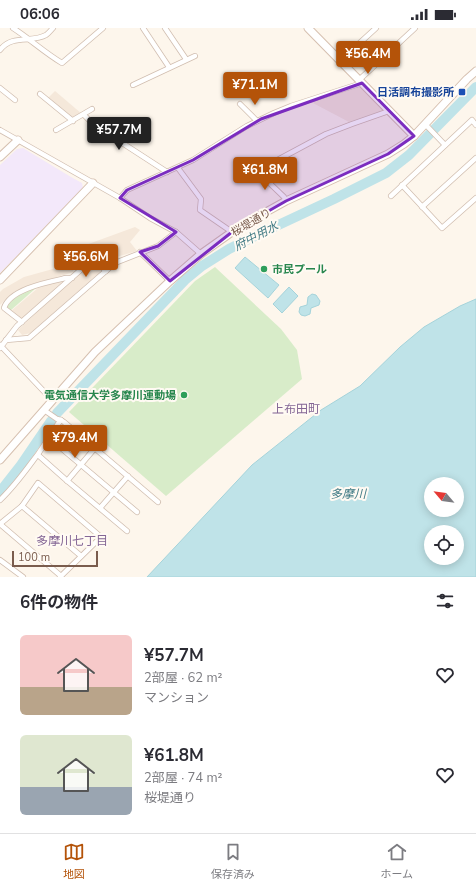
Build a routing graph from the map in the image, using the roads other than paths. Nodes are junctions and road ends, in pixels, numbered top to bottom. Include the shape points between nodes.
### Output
1 (13, 28) edge
2 (53, 28) edge
3 (103, 28) edge
4 (143, 28) edge
5 (165, 28) edge
6 (308, 28) edge
7 (376, 28) edge
8 (416, 28) edge
9 (29, 39) junction
10 (0, 50) edge
11 (195, 56) dead end
12 (186, 59) junction
13 (340, 61) junction
14 (169, 67) junction
15 (476, 71) edge
16 (360, 82) junction
17 (133, 86) dead end
18 (0, 88) edge
19 (40, 94) dead end
20 (15, 100) dead end
21 (240, 104) dead end
22 (92, 109) dead end
23 (389, 111) junction
24 (84, 114) junction
25 (257, 120) junction
26 (73, 121) junction
27 (476, 125) edge
28 (427, 126) junction
29 (0, 130) edge
30 (56, 130) dead end
31 (414, 136) junction
32 (18, 140) junction
33 (445, 145) junction
34 (0, 157) edge
35 (476, 158) edge
36 (178, 168) junction
37 (166, 172) junction
38 (93, 183) junction
39 (402, 185) junction
40 (391, 196) dead end
41 (120, 198) junction
42 (476, 198) edge
43 (286, 201) junction
44 (422, 207) junction
45 (176, 232) junction
46 (232, 232) junction
47 (140, 252) junction
48 (202, 254) junction
49 (106, 271) junction
50 (72, 278) junction
51 (0, 280) edge
52 (170, 281) junction
53 (22, 322) junction
54 (6, 340) junction
55 (0, 347) edge
56 (52, 400) junction
57 (44, 410) junction
58 (61, 420) junction
59 (48, 437) junction
60 (95, 448) junction
61 (38, 455) junction
62 (0, 460) edge
63 (81, 465) junction
64 (128, 476) junction
65 (67, 481) junction
66 (114, 493) junction
67 (0, 500) edge
68 (158, 502) dead end
69 (22, 506) junction
70 (100, 508) junction
71 (136, 512) dead end
72 (0, 524) edge
73 (127, 531) dead end
74 (81, 556) junction
75 (0, 560) edge
76 (60, 576) edge
77 (23, 577) edge

1 - 9 street
2 - 9 street via 46,35
3 - 9 street via 62,63
4 - 14 street
5 - 12 street
6 - 13 street
7 - 13 street
8 - 16 street
9 - 10 street via 14,41 4,45
11 - 12 street
12 - 14 street
13 - 16 street
14 - 17 street
15 - 28 street, 桜堤通り
16 - 23 street
16 - 25 street
18 - 20 street
19 - 26 street
21 - 25 street
22 - 24 street
23 - 31 street
23 - 43 street via 326,134 257,171
24 - 26 street
24 - 37 street via 93,124
25 - 36 street
26 - 30 street
27 - 33 street via 472,120
28 - 31 street, 桜堤通り
28 - 33 street
29 - 32 street
31 - 43 street, 桜堤通り via 388,154
32 - 34 street
32 - 38 street
33 - 39 street
35 - 44 street
36 - 37 street
36 - 46 street via 201,199 200,210
37 - 41 street via 127,190
38 - 41 street
38 - 51 street
39 - 40 street
39 - 44 street
41 - 45 street
42 - 44 street via 442,228
43 - 46 street, 桜堤通り
45 - 47 street via 158,246
45 - 48 street
46 - 48 street, 桜堤通り
47 - 49 street via 115,263
47 - 52 street
48 - 52 street, 桜堤通り
49 - 50 street via 93,259
49 - 54 street via 30,338
50 - 53 street
50 - 53 street via 28,287 9,300 4,308
52 - 56 street, 桜堤通り via 95,352
53 - 54 street
54 - 55 street
55 - 56 street
56 - 57 street, 桜堤通り
57 - 58 street via 57,420
57 - 62 street, 桜堤通り
58 - 59 street
58 - 60 street
59 - 61 street
59 - 63 street
60 - 63 street
60 - 64 street
61 - 65 street
61 - 67 street
63 - 65 street
63 - 66 street
64 - 66 street
64 - 68 street
65 - 70 street
66 - 70 street
66 - 71 street
69 - 72 street
69 - 74 street
69 - 74 street via 38,483 101,537
70 - 73 street
72 - 76 street
74 - 76 street
75 - 77 street

